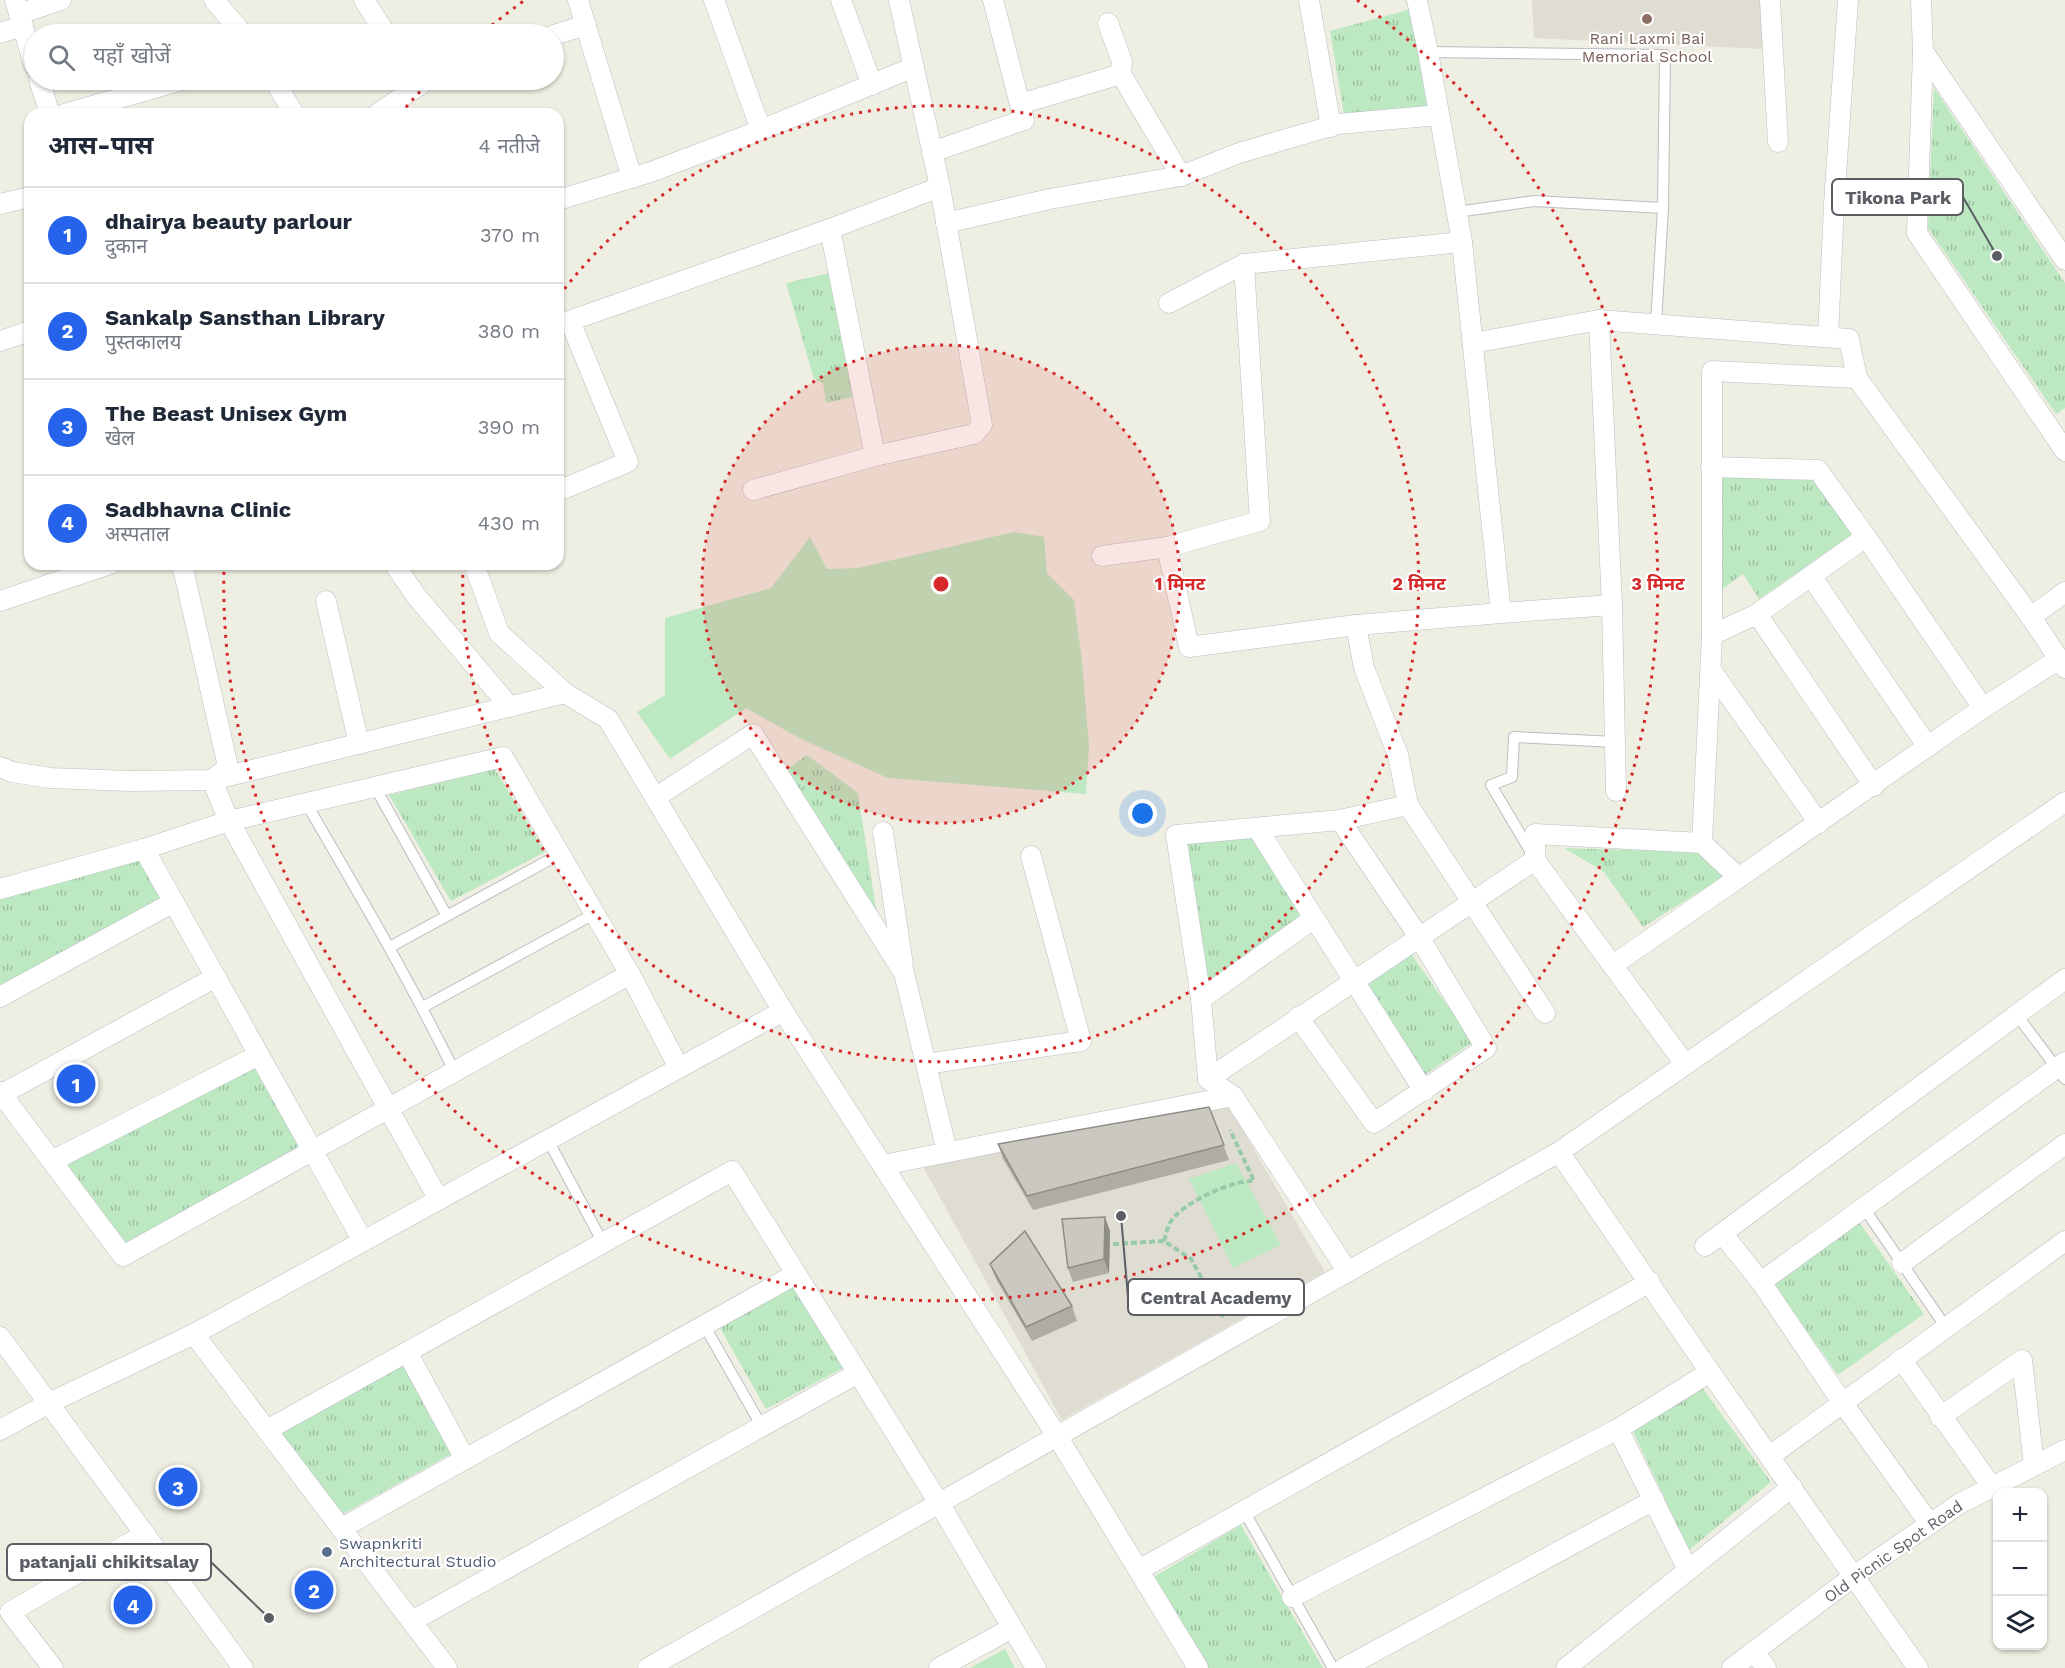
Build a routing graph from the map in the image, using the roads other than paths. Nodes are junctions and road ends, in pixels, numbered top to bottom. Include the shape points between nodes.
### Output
1 (62, 0) edge
2 (214, 0) edge
3 (364, 0) edge
4 (578, 0) edge
5 (714, 0) edge
6 (841, 0) edge
7 (899, 0) edge
8 (993, 0) edge
9 (1309, 0) edge
10 (1417, 0) edge
11 (1770, 0) edge
12 (1848, 0) edge
13 (1921, 0) edge
14 (19, 13) edge
15 (1108, 22) dead end
16 (234, 24) edge
17 (380, 24) edge
18 (586, 24) junction
19 (24, 30) edge
20 (564, 32) edge
21 (0, 33) edge
22 (1923, 51) junction
23 (1428, 52) junction
24 (914, 67) junction
25 (1121, 74) junction
26 (872, 85) junction
27 (42, 90) edge
28 (148, 90) edge
29 (280, 90) edge
30 (408, 90) edge
31 (1020, 104) junction
32 (48, 108) edge
33 (85, 108) edge
34 (290, 108) edge
35 (385, 108) edge
36 (1439, 115) junction
37 (1331, 127) junction
38 (761, 130) junction
39 (1778, 142) dead end
40 (932, 152) junction
41 (1181, 176) junction
42 (632, 178) junction
43 (940, 187) junction
44 (24, 198) edge
45 (564, 198) edge
46 (0, 204) edge
47 (1663, 208) junction
48 (1457, 212) junction
49 (946, 223) junction
50 (830, 229) junction
51 (1462, 242) junction
52 (2065, 260) edge
53 (1244, 264) junction
54 (1169, 303) dead end
55 (1599, 320) junction
56 (564, 323) edge
57 (1656, 323) junction
58 (24, 333) edge
59 (1828, 337) junction
60 (0, 341) edge
61 (1473, 343) junction
62 (1857, 378) junction
63 (2058, 426) edge
64 (2065, 451) edge
65 (875, 456) junction
66 (1712, 467) junction
67 (564, 489) edge
68 (753, 490) dead end
69 (1866, 537) junction
70 (1167, 547) junction
71 (1102, 556) dead end
72 (90, 570) edge
73 (183, 570) edge
74 (398, 570) edge
75 (476, 570) edge
76 (1811, 576) junction
77 (2065, 592) edge
78 (0, 601) edge
79 (326, 601) dead end
80 (1612, 605) junction
81 (1501, 613) junction
82 (1757, 614) junction
83 (2031, 617) junction
84 (1356, 625) junction
85 (1712, 635) junction
86 (2062, 663) edge
87 (1711, 670) junction
88 (565, 693) junction
89 (510, 707) junction
90 (1983, 708) junction
91 (1615, 742) junction
92 (359, 744) junction
93 (1928, 747) junction
94 (0, 767) edge
95 (212, 780) junction
96 (1874, 786) junction
97 (375, 787) junction
98 (1616, 791) dead end
99 (656, 798) junction
100 (2065, 802) edge
101 (306, 803) junction
102 (1408, 805) junction
103 (1340, 820) junction
104 (229, 821) junction
105 (1819, 823) junction
106 (1257, 828) junction
107 (883, 832) dead end
108 (1702, 843) junction
109 (144, 849) junction
110 (560, 854) junction
111 (1031, 856) dead end
112 (1535, 860) junction
113 (1739, 878) junction
114 (0, 889) edge
115 (174, 902) junction
116 (1472, 902) junction
117 (594, 914) junction
118 (447, 916) junction
119 (1313, 919) junction
120 (1419, 937) junction
121 (390, 947) junction
122 (1613, 965) junction
123 (630, 974) junction
124 (904, 974) junction
125 (216, 977) junction
126 (2065, 979) edge
127 (1355, 981) junction
128 (0, 997) edge
129 (1201, 999) junction
130 (423, 1007) junction
131 (783, 1011) junction
132 (1545, 1014) dead end
133 (2016, 1014) junction
134 (1298, 1017) junction
135 (259, 1054) junction
136 (926, 1064) junction
137 (1685, 1064) junction
138 (679, 1068) junction
139 (2063, 1070) edge
140 (454, 1071) junction
141 (1208, 1078) junction
142 (1424, 1090) junction
143 (1, 1093) edge
144 (1233, 1096) junction
145 (388, 1108) junction
146 (548, 1140) junction
147 (2065, 1144) edge
148 (312, 1150) junction
149 (947, 1152) junction
150 (1559, 1152) junction
151 (52, 1161) junction
152 (883, 1165) junction
153 (439, 1200) junction
154 (1864, 1208) junction
155 (1726, 1232) junction
156 (363, 1241) junction
157 (2065, 1241) edge
158 (603, 1243) junction
159 (1705, 1246) dead end
160 (1902, 1263) junction
161 (1348, 1272) junction
162 (796, 1274) junction
163 (1650, 1282) junction
164 (1761, 1282) junction
165 (704, 1325) junction
166 (1947, 1329) junction
167 (194, 1334) junction
168 (0, 1337) edge
169 (407, 1352) junction
170 (1900, 1359) junction
171 (1710, 1372) junction
172 (858, 1373) junction
173 (1842, 1402) junction
174 (49, 1403) junction
175 (1940, 1417) junction
176 (761, 1425) junction
177 (1618, 1429) junction
178 (0, 1430) edge
179 (267, 1430) junction
180 (1058, 1436) junction
181 (2065, 1450) edge
182 (1770, 1456) junction
183 (465, 1459) junction
184 (2034, 1465) junction
185 (1792, 1487) junction
186 (1992, 1487) junction
187 (1654, 1500) junction
188 (939, 1503) junction
189 (1244, 1511) junction
190 (1930, 1524) junction
191 (342, 1528) junction
192 (145, 1534) junction
193 (1138, 1570) junction
194 (1688, 1570) junction
195 (1854, 1576) junction
196 (1292, 1597) junction
197 (5, 1615) edge
198 (412, 1621) junction
199 (1012, 1628) junction
200 (1754, 1651) junction
201 (53, 1668) edge
202 (243, 1668) edge
203 (447, 1668) edge
204 (648, 1668) edge
205 (939, 1668) edge
206 (1036, 1668) edge
207 (1198, 1668) edge
208 (1333, 1668) edge
209 (1344, 1668) edge
210 (1566, 1668) edge
211 (1732, 1668) edge
212 (1766, 1668) edge
213 (1918, 1668) edge

1 - 14 street
2 - 16 street
3 - 17 street
4 - 18 street
5 - 38 street
6 - 26 street
7 - 24 street
8 - 31 street
9 - 37 street
10 - 23 street
11 - 39 street
12 - 59 street
13 - 22 street
14 - 19 street
14 - 21 street
15 - 25 street via 1122,62
18 - 20 street
18 - 42 street
22 - 52 street
22 - 63 street via 1917,233
23 - 36 street
23 - 47 lane via 1665,55
24 - 26 street
24 - 40 street
25 - 31 street
25 - 41 street
26 - 38 street
27 - 32 street
28 - 33 street
29 - 34 street
30 - 35 street
31 - 40 street via 1024,120
36 - 37 street
36 - 48 street
37 - 41 street via 1239,153
38 - 42 street
40 - 43 street
41 - 49 street via 1050,199
42 - 45 street
43 - 49 street
43 - 50 street
44 - 46 street
47 - 48 lane via 1534,201
47 - 57 lane
48 - 51 street
49 - 65 street via 982,425 974,434
50 - 56 street
50 - 65 street
51 - 53 street
51 - 61 street
53 - 54 street
53 - 70 street via 1260,521
55 - 57 street
55 - 61 street
55 - 80 street
56 - 67 street via 628,462
57 - 59 street
58 - 60 street
59 - 62 street via 1849,339
61 - 81 street
62 - 66 street via 1712,371
62 - 83 street
63 - 64 street
65 - 68 street
66 - 69 street via 1818,470
66 - 85 street
69 - 76 street
69 - 90 street
70 - 71 street
70 - 84 street via 1189,647
72 - 78 street
73 - 95 street via 228,767
74 - 89 street
75 - 88 street via 499,633
76 - 82 street
76 - 93 street
77 - 83 street
79 - 92 street
80 - 81 street
80 - 91 street
81 - 84 street
82 - 85 street
82 - 96 street
83 - 86 street
84 - 102 street via 1364,668 1398,755
85 - 87 street
86 - 90 street
87 - 105 street
87 - 108 street
88 - 89 street
88 - 99 street via 608,719
89 - 92 street
90 - 93 street
91 - 98 street
91 - 112 lane via 1514,737 1512,777 1491,785
92 - 95 street
93 - 96 street
94 - 95 street via 50,778
95 - 104 street
96 - 105 street
97 - 101 street
97 - 110 street via 503,757
97 - 118 lane
99 - 124 street via 753,734
99 - 131 street
100 - 137 street
101 - 104 street
101 - 121 lane
102 - 103 street
102 - 116 street
103 - 106 street
103 - 120 street
104 - 109 street
104 - 145 street
105 - 113 street
106 - 119 street
106 - 129 street via 1176,835
107 - 124 street
108 - 112 street via 1535,834
108 - 113 street
109 - 114 street
109 - 115 street
110 - 117 street
110 - 118 lane
111 - 136 street via 1081,1041
112 - 116 street
112 - 122 street
113 - 122 street
115 - 125 street
115 - 128 street
116 - 120 street
116 - 132 street
117 - 123 street
117 - 130 lane
118 - 121 lane
119 - 127 street
119 - 129 street
120 - 127 street
120 - 142 street via 1486,1048
121 - 130 lane
122 - 137 street
123 - 138 street
123 - 140 street
124 - 136 street
125 - 135 street
125 - 143 street
126 - 133 street
127 - 134 street
127 - 142 street
129 - 141 street
130 - 140 lane
131 - 138 street
131 - 152 street
133 - 139 lane
133 - 155 street
134 - 141 street
134 - 142 street via 1374,1123
135 - 148 street
135 - 151 street
136 - 149 street
137 - 150 street
138 - 146 street
139 - 154 street
140 - 145 street
141 - 144 street
143 - 151 street
144 - 149 street
144 - 161 street
145 - 148 street
145 - 153 street
146 - 153 street
146 - 158 lane
147 - 160 street
148 - 151 street via 123,1256
148 - 156 street
149 - 152 street
150 - 161 street
150 - 163 street
152 - 180 street
153 - 156 street
154 - 160 lane
154 - 164 street
155 - 159 street
155 - 164 street via 1725,1237
156 - 167 street
157 - 166 street
158 - 162 street via 732,1171
158 - 169 street
160 - 166 lane
161 - 180 street
162 - 165 street
162 - 172 street
163 - 171 street
163 - 189 street
164 - 173 street
165 - 176 lane
165 - 183 street
166 - 170 street
167 - 174 street
167 - 179 street
168 - 174 street
169 - 179 street
169 - 183 street
170 - 173 street
170 - 175 street
171 - 177 street
171 - 182 street
172 - 176 street
172 - 188 street
173 - 182 street
173 - 190 street
174 - 178 street
174 - 192 street
175 - 184 street via 2022,1360
175 - 186 street
176 - 198 street
177 - 187 street
177 - 196 street
179 - 191 street
180 - 188 street
180 - 193 street
181 - 184 street, Old Picnic Spot Road
182 - 185 street
183 - 191 street
184 - 186 street, Old Picnic Spot Road
185 - 194 street
185 - 195 street
186 - 190 street, Old Picnic Spot Road
187 - 194 street
187 - 209 street
188 - 199 street
188 - 204 street
189 - 193 street
189 - 196 lane
190 - 195 street, Old Picnic Spot Road
191 - 198 street
192 - 197 street
192 - 202 street
193 - 207 street
194 - 210 street
195 - 200 street, Old Picnic Spot Road
195 - 213 street
196 - 208 lane
197 - 201 street
198 - 203 street
199 - 205 street
199 - 206 street
200 - 211 street, Old Picnic Spot Road
200 - 212 street

